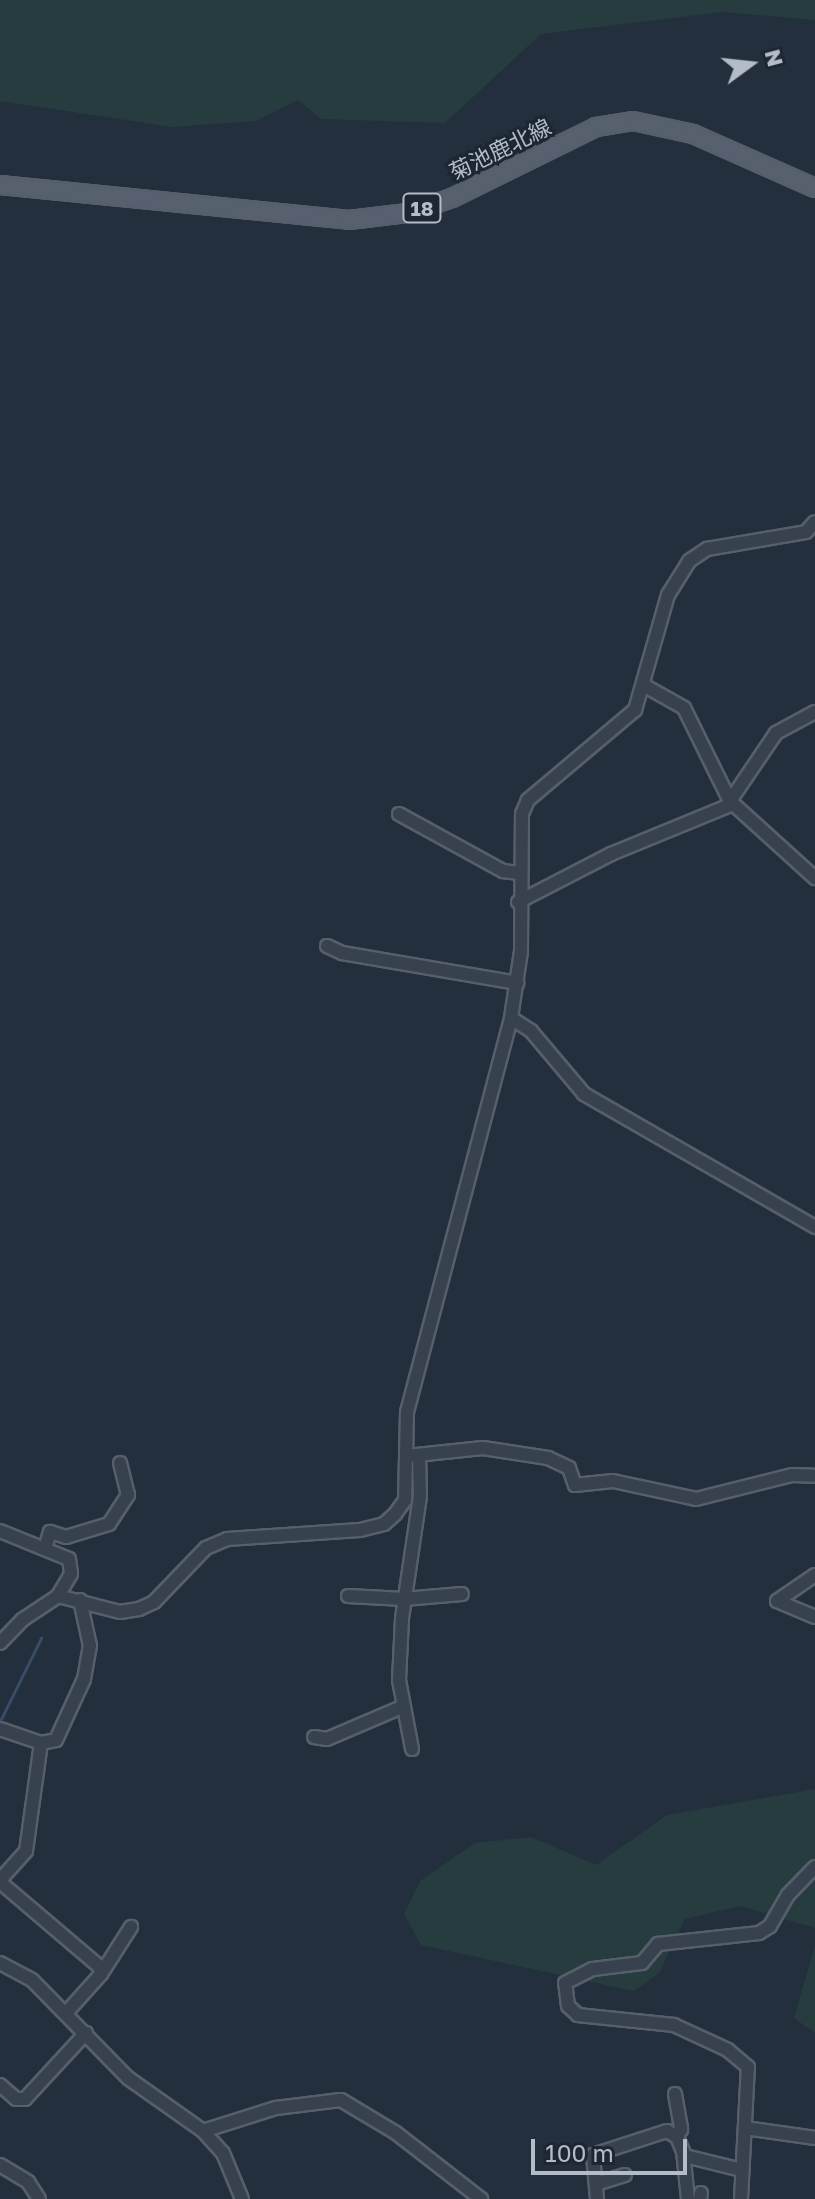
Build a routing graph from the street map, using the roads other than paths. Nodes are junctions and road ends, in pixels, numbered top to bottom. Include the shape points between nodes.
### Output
1 (0, 185) edge
2 (815, 188) edge
3 (815, 522) edge
4 (645, 686) junction
5 (815, 712) edge
6 (732, 802) junction
7 (399, 814) dead end
8 (519, 873) junction
9 (815, 878) edge
10 (518, 902) junction
11 (327, 946) dead end
12 (517, 983) junction
13 (511, 1018) junction
14 (815, 1227) edge
15 (413, 1456) junction
16 (120, 1463) dead end
17 (815, 1476) edge
18 (0, 1531) edge
19 (45, 1549) junction
20 (815, 1575) edge
21 (462, 1594) dead end
22 (58, 1596) junction
23 (348, 1596) dead end
24 (404, 1599) junction
25 (80, 1600) junction
26 (815, 1617) edge
27 (0, 1643) edge
28 (402, 1707) junction
29 (0, 1729) edge
30 (314, 1737) dead end
31 (41, 1743) junction
32 (412, 1749) dead end
33 (815, 1867) edge
34 (0, 1881) edge
35 (131, 1927) dead end
36 (0, 1963) edge
37 (101, 1974) junction
38 (66, 2013) junction
39 (86, 2033) junction
40 (0, 2085) edge
41 (675, 2094) dead end
42 (745, 2128) junction
43 (203, 2131) junction
44 (677, 2137) junction
45 (815, 2138) edge
46 (683, 2151) junction
47 (0, 2165) edge
48 (742, 2170) junction
49 (625, 2175) dead end
50 (599, 2183) junction
51 (39, 2199) edge
52 (242, 2199) edge
53 (481, 2199) edge
54 (597, 2199) edge
55 (688, 2199) edge
56 (741, 2199) edge

1 - 2 main road, 菊池鹿北線 / 18 via 349,220 408,213 437,203 596,127 633,121 693,134
3 - 4 street via 806,532 707,549 689,561 668,595
4 - 6 street via 684,708
4 - 8 street via 635,710 528,800 522,814
5 - 6 street via 776,733
6 - 9 street
6 - 10 street via 611,854
7 - 8 street via 503,871
8 - 10 street
10 - 12 street
11 - 12 street via 342,953
12 - 13 street
13 - 14 street via 531,1031 584,1094
13 - 15 street via 407,1412
15 - 17 street via 483,1448 548,1458 569,1468 575,1485 613,1481 696,1499 792,1475
15 - 24 street via 420,1496
15 - 25 street via 405,1500 384,1524 227,1539 206,1548 154,1602 139,1609 120,1612
16 - 19 street via 128,1495 109,1524 66,1537 50,1532
18 - 19 street
19 - 22 street via 71,1562
20 - 26 street via 777,1601
21 - 24 street
22 - 25 street
22 - 27 street via 22,1620
23 - 24 street
24 - 28 street
25 - 31 street via 90,1646 84,1679 56,1740
28 - 30 street via 327,1739
28 - 32 street
29 - 31 street
31 - 34 street via 26,1851
33 - 42 street via 759,1933 658,1944 642,1963 593,1969 565,1983 568,2006 578,2015 674,2025 741,2059 748,2067
34 - 37 street via 100,1967
35 - 37 street
36 - 38 street via 32,1980
37 - 38 street
38 - 39 street
39 - 40 street via 25,2099 16,2099
39 - 43 street via 128,2078
41 - 44 street via 681,2129
42 - 45 street
42 - 48 street
43 - 52 street via 223,2153
43 - 53 street via 276,2108 341,2100 396,2133
44 - 46 street
44 - 50 street via 667,2131 593,2155
46 - 48 street
46 - 55 street
47 - 51 street via 28,2182
48 - 56 street
49 - 50 street
50 - 54 street

